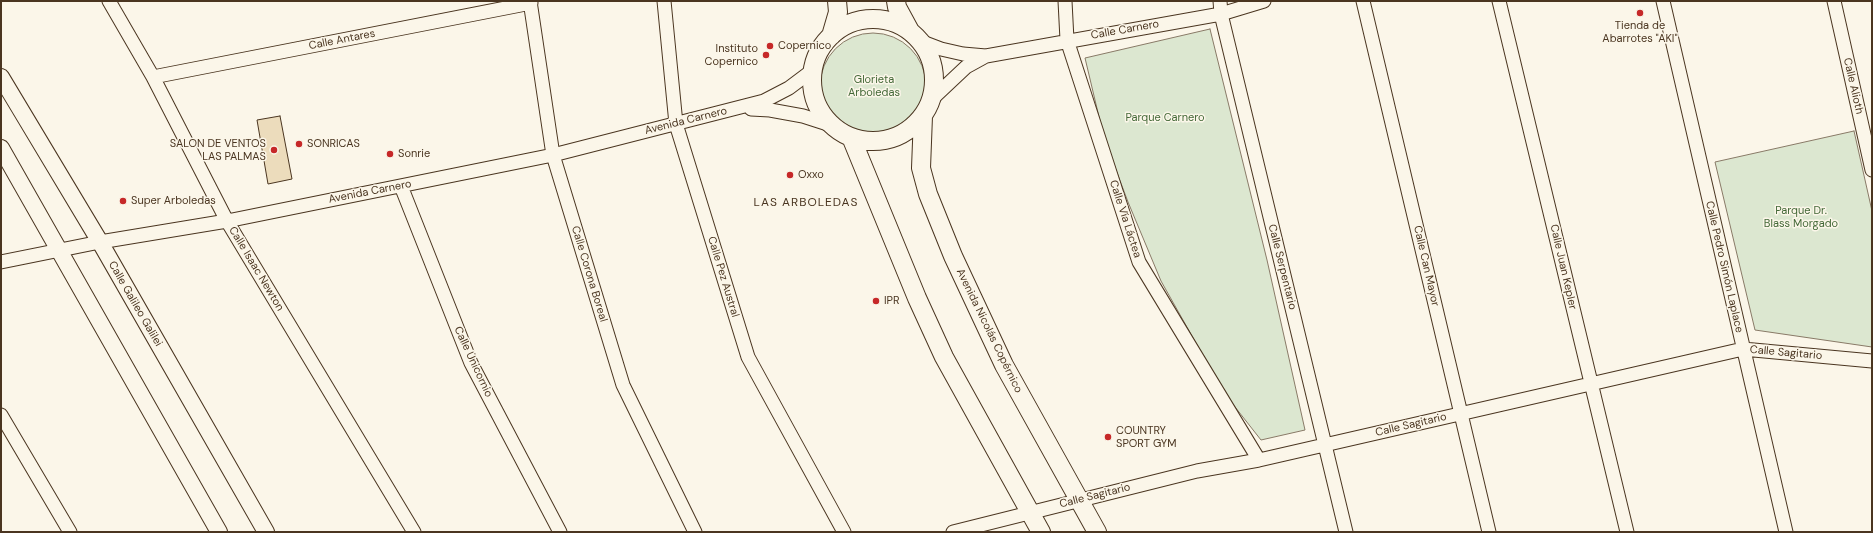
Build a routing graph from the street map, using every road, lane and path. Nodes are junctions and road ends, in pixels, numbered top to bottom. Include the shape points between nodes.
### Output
1 (109, 1) edge
2 (664, 1) edge
3 (837, 1) edge
4 (896, 1) edge
5 (1065, 1) edge
6 (1264, 1) edge
7 (1363, 1) edge
8 (1499, 1) edge
9 (1662, 1) edge
10 (1834, 1) edge
11 (531, 2) edge
12 (1220, 7) edge
13 (831, 36) junction
14 (915, 36) junction
15 (1067, 40) junction
16 (986, 56) junction
17 (813, 70) junction
18 (1, 77) edge
19 (153, 77) junction
20 (932, 99) junction
21 (737, 109) junction
22 (923, 116) junction
23 (676, 124) junction
24 (834, 126) junction
25 (852, 137) junction
26 (1, 148) edge
27 (553, 155) junction
28 (1872, 170) edge
29 (401, 186) junction
30 (227, 221) junction
31 (100, 242) junction
32 (58, 251) junction
33 (1, 262) edge
34 (1743, 349) junction
35 (1872, 361) edge
36 (1591, 383) junction
37 (1462, 413) junction
38 (1, 415) edge
39 (1324, 445) junction
40 (1259, 460) junction
41 (1079, 501) junction
42 (1029, 512) junction
43 (70, 532) edge
44 (219, 532) edge
45 (266, 532) edge
46 (414, 532) edge
47 (560, 532) edge
48 (695, 532) edge
49 (844, 532) edge
50 (953, 532) edge
51 (1041, 532) edge
52 (1098, 532) edge
53 (1346, 532) edge
54 (1489, 532) edge
55 (1627, 532) edge
56 (1786, 532) edge

1 - 19 street, Calle Isaac Newton
2 - 23 street, Calle Pez Austral
3 - 13 main road via 838,12
4 - 14 main road
5 - 15 street, Calle Vía Láctea
6 - 12 street, Calle Carnero
7 - 37 street, Calle Can Mayor
8 - 36 street, Calle Juan Kepler
9 - 34 street, Calle Pedro Simón Laplace
10 - 28 street, Calle Alioth
11 - 19 street, Calle Antares
11 - 27 street, Calle Corona Boreal
12 - 15 street, Calle Carnero
12 - 39 street, Calle Serpentario
13 - 14 main road via 849,24 869,19 891,22
13 - 17 main road via 819,51
14 - 16 street, Calle Carnero via 941,49
14 - 20 main road via 932,62
15 - 16 street, Calle Carnero
15 - 40 street, Calle Vía Láctea via 1138,262
16 - 20 street, Calle Carnero via 966,67
17 - 21 street, Avenida Carnero via 790,88 764,101
17 - 24 main road via 813,91 820,110
18 - 31 street, Calle Galileo Galilei
19 - 30 street, Calle Isaac Newton
20 - 22 main road
21 - 23 street, Avenida Carnero
21 - 24 street, Avenida Carnero via 770,110
22 - 25 main road via 909,130 891,139 871,141
22 - 41 main road, Avenida Nicolás Copérnico via 921,168 928,194 953,256 1004,365
23 - 27 street, Avenida Carnero
23 - 49 street, Calle Pez Austral via 748,357
24 - 25 main road
25 - 42 main road via 917,298 941,350
26 - 32 street
27 - 29 street, Avenida Carnero
27 - 48 street, Calle Corona Boreal via 623,385
29 - 30 street, Avenida Carnero
29 - 47 street, Calle Unicornio via 471,363
30 - 31 street, Avenida Carnero
30 - 46 street, Calle Isaac Newton
31 - 32 street, Avenida Carnero
31 - 45 street, Calle Galileo Galilei
32 - 33 street, Avenida Carnero
32 - 44 street
34 - 35 street, Calle Sagitario
34 - 36 street, Calle Sagitario
34 - 56 street, Calle Pedro Simón Laplace
36 - 37 street, Calle Sagitario
36 - 55 street, Calle Juan Kepler
37 - 39 street, Calle Sagitario
37 - 54 street, Calle Can Mayor
38 - 43 street
39 - 40 street, Calle Sagitario
39 - 53 street, Calle Serpentario
40 - 41 street, Calle Sagitario via 1197,471
41 - 42 street, Calle Sagitario
41 - 52 main road, Avenida Nicolás Copérnico
42 - 50 street, Calle Sagitario
42 - 51 main road

